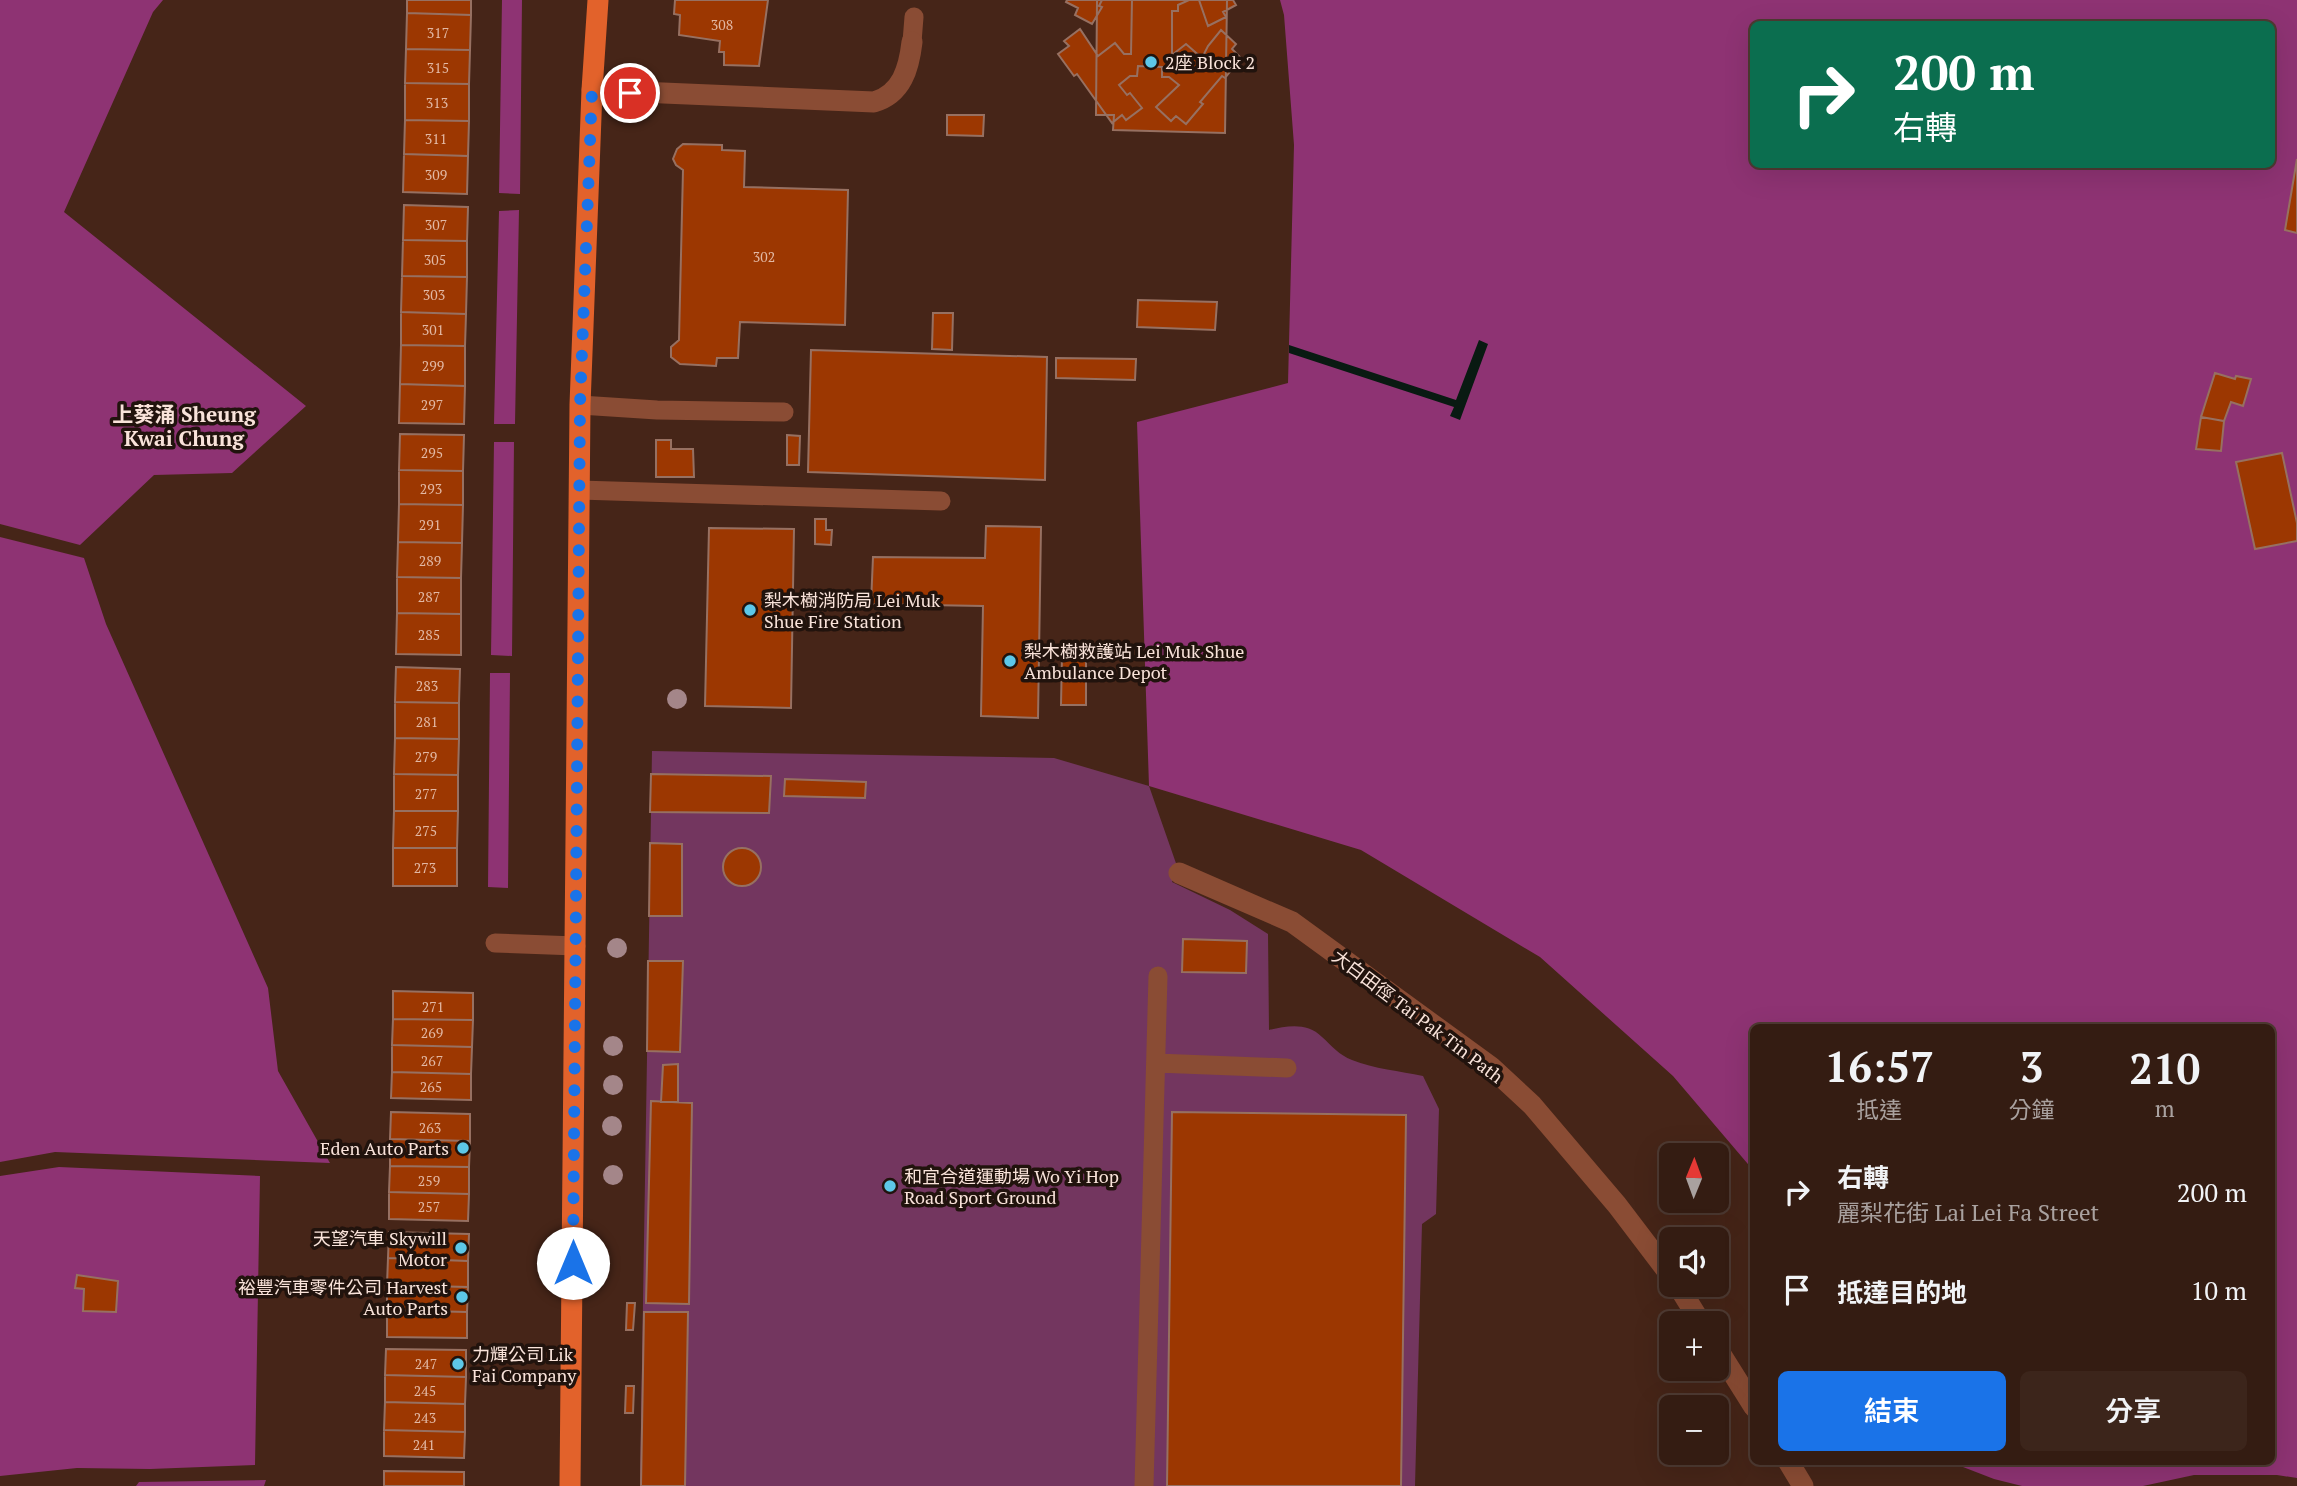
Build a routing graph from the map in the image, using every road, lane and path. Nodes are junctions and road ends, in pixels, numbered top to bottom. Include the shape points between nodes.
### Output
1 (598, 0) edge
2 (914, 17) dead end
3 (912, 42) joint
4 (592, 90) junction
5 (580, 405) junction
6 (784, 412) dead end
7 (579, 491) junction
8 (940, 501) dead end
9 (1179, 873) dead end
10 (495, 943) dead end
11 (576, 946) junction
12 (1158, 976) dead end
13 (1156, 1063) junction
14 (1287, 1068) dead end
15 (1659, 1260) edge
16 (1729, 1367) edge
17 (1750, 1400) edge
18 (1790, 1465) edge
19 (570, 1486) edge
20 (1144, 1486) edge
21 (1803, 1486) edge

1 - 4 main road
2 - 3 lane
3 - 4 street via 911,58 897,89 874,102
4 - 5 main road
5 - 6 lane
5 - 7 main road
7 - 8 lane
7 - 11 main road
9 - 15 street, 大白田徑 Tai Pak Tin Path via 1292,922 1491,1067 1540,1115
10 - 11 lane
11 - 19 main road
12 - 13 lane
13 - 14 lane
13 - 20 lane
16 - 17 street
18 - 21 street

